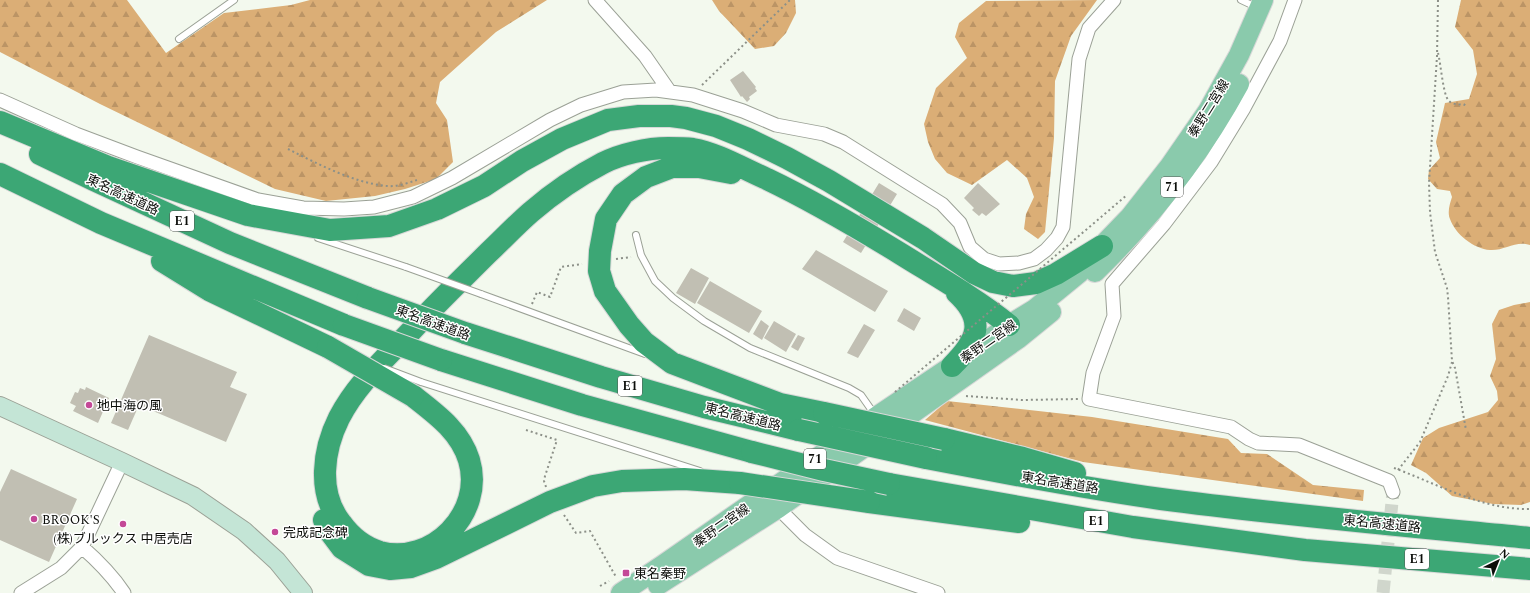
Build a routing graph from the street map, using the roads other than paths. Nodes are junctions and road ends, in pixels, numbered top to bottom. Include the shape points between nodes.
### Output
1 (234, 0) edge
2 (595, 0) edge
3 (1114, 0) edge
4 (1241, 0) edge
5 (1295, 0) edge
6 (1266, 3) edge
7 (179, 38) dead end
8 (670, 92) junction
9 (0, 100) edge
10 (0, 122) edge
11 (0, 133) edge
12 (0, 174) edge
13 (763, 178) junction
14 (829, 181) junction
15 (248, 215) junction
16 (101, 223) junction
17 (293, 230) dead end
18 (308, 235) dead end
19 (636, 235) dead end
20 (923, 238) junction
21 (1102, 246) junction
22 (940, 278) junction
23 (1014, 331) junction
24 (672, 363) junction
25 (952, 366) junction
26 (417, 389) junction
27 (0, 406) edge
28 (876, 417) junction
29 (122, 462) junction
30 (740, 483) junction
31 (1393, 492) dead end
32 (1160, 498) junction
33 (778, 508) junction
34 (1530, 538) edge
35 (82, 547) junction
36 (1305, 550) junction
37 (1530, 569) edge
38 (618, 585) edge
39 (21, 593) edge
40 (124, 593) edge
41 (303, 593) edge
42 (646, 593) edge
43 (938, 593) edge

1 - 7 lane
2 - 8 street via 645,56
3 - 8 street via 1089,28 1079,59 1063,227 1046,250 1034,259 1019,263 999,264 984,259 970,247 960,223 942,204 843,142 824,134 776,125 693,95
4 - 6 lane
5 - 31 street via 1280,41 1211,162 1164,224 1112,284 1114,316 1093,373 1089,399 1231,427 1258,443 1299,445 1389,481
6 - 21 main road, 秦野二宮線 / 71 via 1208,111 1130,217
6 - 23 main road, 秦野二宮線 / 71 via 1250,64 1224,111 1182,175 1122,245 1070,296
8 - 9 street via 623,92 581,105 550,120 452,178 413,197 374,207 344,209 303,208 258,200 83,137
10 - 15 highway via 108,168
11 - 32 highway, 東名高速道路 / E1, bridge via 94,180 223,239 368,298 465,334 601,377 697,405 926,458
12 - 16 highway, E1
13 - 22 highway via 857,227
13 - 24 highway via 699,167 672,167 646,177 623,194 606,219 599,271 605,291 644,342
13 - 26 highway via 723,159 694,149 664,148 634,152 605,162 573,181 532,211 435,306 358,388 339,419 327,450 325,486 335,516 355,539 368,548 383,553 414,552 444,538 462,516 471,488 468,458 457,437
14 - 15 highway via 768,148 716,126 672,116 639,116 608,120 562,139 484,186 437,209 389,226 330,230
14 - 20 highway
14 - 30 highway via 723,143 681,136 649,136 616,143 570,169 526,202 484,240 432,290 366,360 327,414 316,448 314,475 318,502 327,528 342,548 369,565 390,569 411,567 436,558 550,502 593,486 622,481 684,479
15 - 17 lane
16 - 26 highway, bridge via 210,290
16 - 36 highway, E1, bridge via 344,325 441,360 582,404 752,452 888,484 1133,527
18 - 24 lane, bridge via 406,267
19 - 28 lane via 641,255 655,281 673,298 704,321 750,348 861,395
20 - 21 highway via 984,278 1013,286 1046,279
20 - 23 highway via 993,302
21 - 23 main road, 秦野二宮線 / 71 via 1079,272 1035,309
22 - 23 highway via 984,306
22 - 25 highway via 968,303 976,331 966,352
23 - 25 main road, 秦野二宮線 / 71
23 - 33 main road, 秦野二宮線 / 71
24 - 32 highway, bridge via 780,404 1023,458
25 - 28 main road, 秦野二宮線 / 71
26 - 30 lane
27 - 29 street
28 - 38 main road, 秦野二宮線 / 71 via 663,566
29 - 35 street
29 - 41 street via 193,496 244,531 277,561
30 - 36 highway, bridge via 1017,522
32 - 34 highway, 東名高速道路 / E1
33 - 42 main road, 秦野二宮線 / 71
33 - 43 street via 805,535 837,558
35 - 39 street via 62,568
35 - 40 street via 102,564
36 - 37 highway, E1

